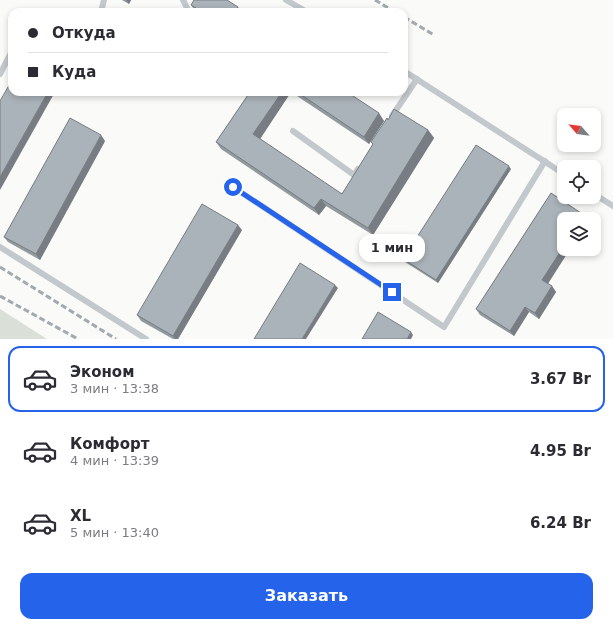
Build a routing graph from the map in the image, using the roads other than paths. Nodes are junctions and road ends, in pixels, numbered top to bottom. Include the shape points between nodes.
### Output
1 (286, 0) edge
2 (300, 8) edge
3 (8, 59) edge
4 (408, 73) edge
5 (0, 74) edge
6 (417, 79) junction
7 (408, 92) edge
8 (406, 96) edge
9 (387, 124) edge
10 (293, 131) dead end
11 (545, 161) junction
12 (362, 162) edge
13 (557, 169) edge
14 (233, 187) dead end
15 (601, 198) edge
16 (613, 206) edge
17 (0, 247) edge
18 (146, 339) edge

1 - 2 lane
3 - 5 lane
4 - 6 lane
6 - 7 lane
6 - 11 lane
8 - 9 lane
10 - 12 lane via 354,175
11 - 13 lane
11 - 14 lane via 444,327
15 - 16 lane
17 - 18 lane

